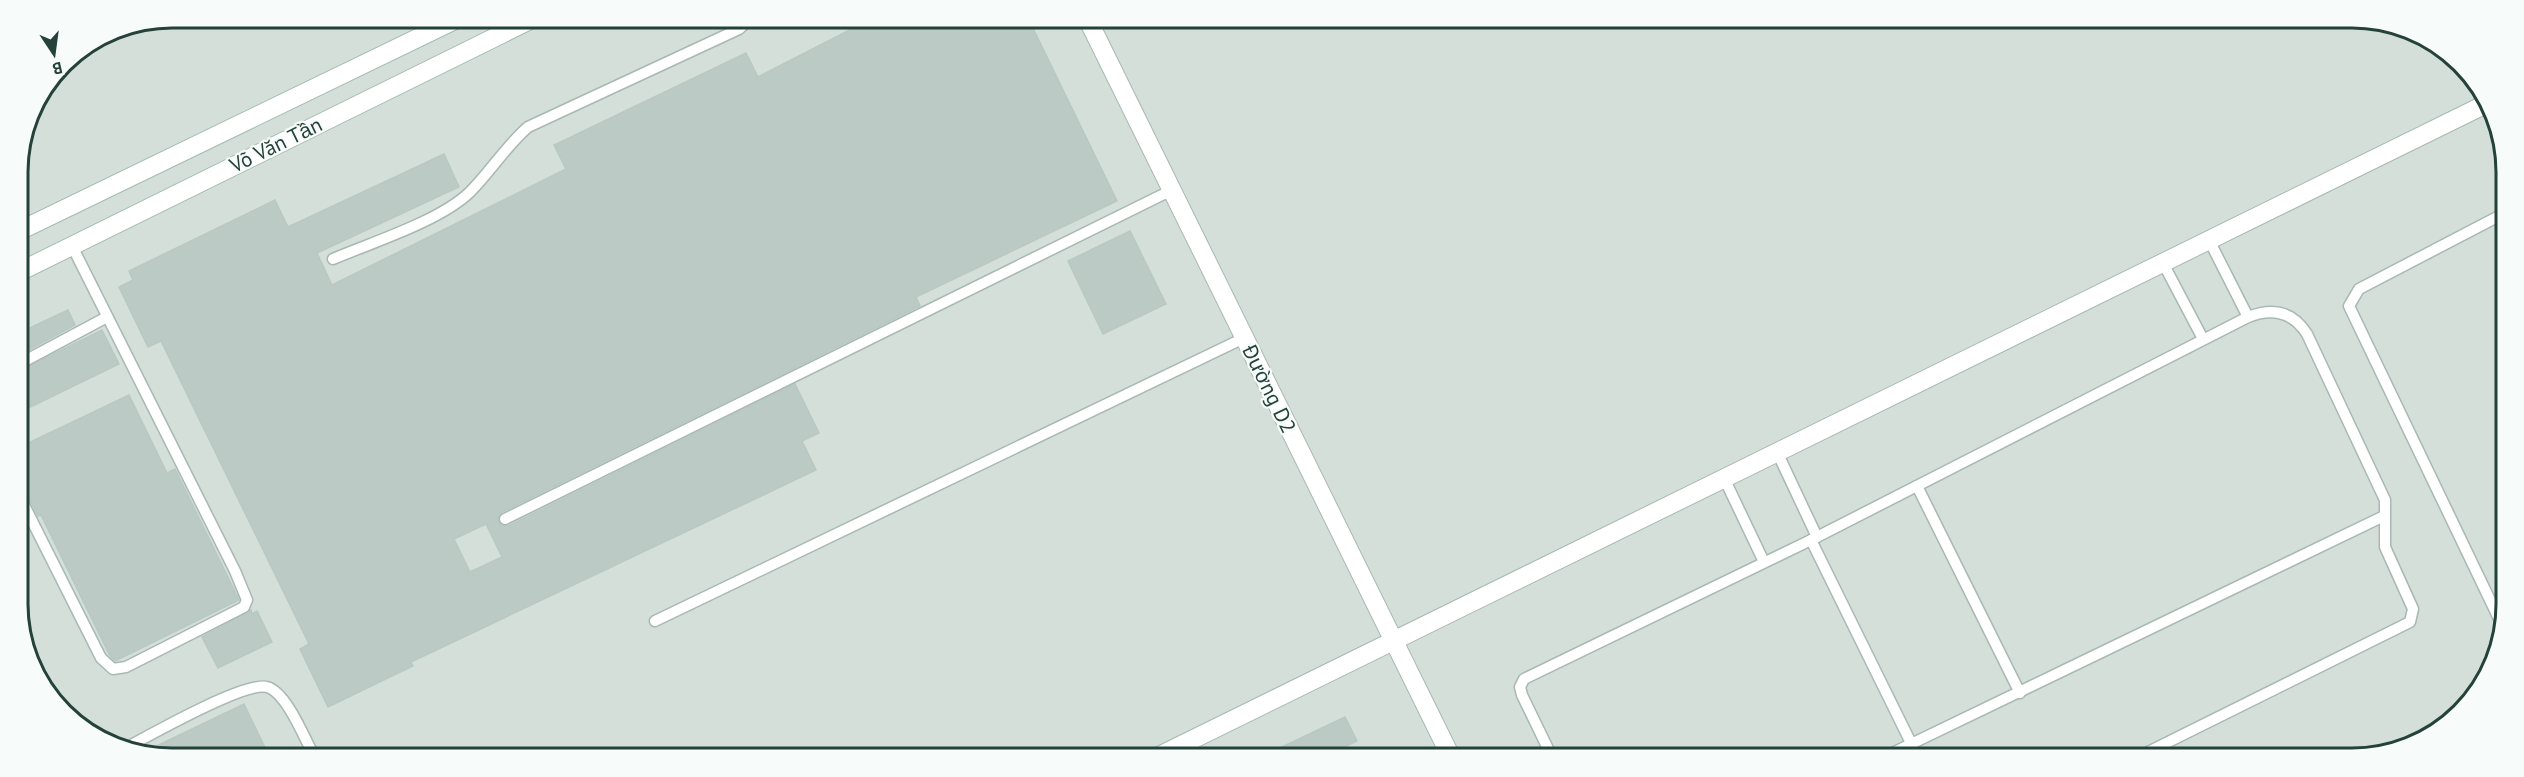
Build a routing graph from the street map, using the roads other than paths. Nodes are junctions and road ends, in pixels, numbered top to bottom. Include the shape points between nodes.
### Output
1 (438, 28) edge
2 (514, 28) edge
3 (740, 28) edge
4 (1092, 28) edge
5 (2480, 107) edge
6 (1172, 190) junction
7 (2496, 218) edge
8 (29, 226) edge
9 (2209, 240) junction
10 (72, 246) junction
11 (333, 260) dead end
12 (2163, 263) junction
13 (29, 267) edge
14 (2248, 317) junction
15 (107, 318) junction
16 (1244, 338) junction
17 (2203, 339) junction
18 (29, 359) edge
19 (1777, 452) junction
20 (1724, 478) junction
21 (1917, 486) junction
22 (28, 513) edge
23 (2384, 516) junction
24 (505, 519) dead end
25 (1814, 539) junction
26 (1764, 562) junction
27 (2495, 611) edge
28 (655, 621) dead end
29 (1393, 640) junction
30 (2020, 693) junction
31 (1911, 742) junction
32 (133, 743) edge
33 (311, 748) edge
34 (1175, 748) edge
35 (1447, 748) edge
36 (1548, 748) edge
37 (1900, 748) edge
38 (2156, 748) edge

1 - 8 street, Võ Văn Tần
2 - 10 street, Võ Văn Tần
3 - 11 lane via 528,127 508,144 469,193 435,215
4 - 6 street, Đường D2
5 - 9 street
6 - 16 street, Đường D2
6 - 24 lane
7 - 27 lane via 2359,289 2349,306
9 - 12 street
9 - 14 lane
10 - 13 street, Võ Văn Tần
10 - 15 lane
12 - 17 lane
12 - 19 street
14 - 17 lane
14 - 23 lane via 2261,312 2298,320 2385,500
15 - 18 lane
15 - 22 lane via 247,600 244,607 126,667 113,669 101,658
16 - 28 lane
16 - 29 street, Đường D2
17 - 21 lane
19 - 20 street
19 - 25 lane
20 - 26 lane
20 - 29 street
21 - 25 lane
21 - 30 lane
23 - 30 lane
23 - 38 lane via 2385,547 2413,609 2410,622
25 - 26 lane
25 - 31 lane
26 - 36 lane via 1524,679 1522,695
29 - 34 street
29 - 35 street, Đường D2
30 - 31 lane
31 - 37 lane
32 - 33 lane via 248,689 267,687 282,696

